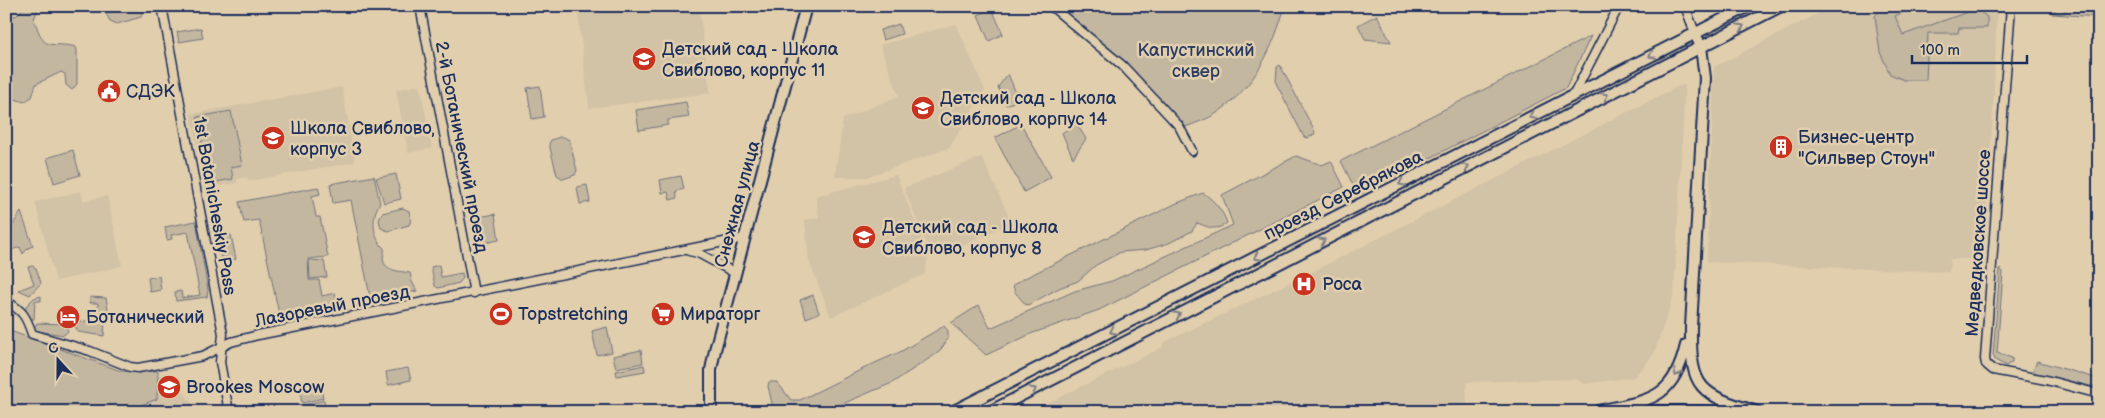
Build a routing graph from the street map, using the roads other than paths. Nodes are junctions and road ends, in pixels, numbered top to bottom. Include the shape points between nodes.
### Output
1 (162, 6) edge
2 (420, 6) edge
3 (806, 6) edge
4 (1051, 6) edge
5 (1619, 6) edge
6 (1684, 6) edge
7 (1749, 6) edge
8 (1781, 6) edge
9 (2011, 6) edge
10 (1695, 33) junction
11 (1701, 47) junction
12 (1573, 96) junction
13 (1192, 151) dead end
14 (744, 238) junction
15 (687, 250) junction
16 (735, 273) junction
17 (474, 293) junction
18 (6, 301) edge
19 (1691, 327) junction
20 (221, 348) junction
21 (2099, 394) edge
22 (1598, 411) edge
23 (229, 412) edge
24 (710, 412) edge
25 (952, 412) edge
26 (989, 412) edge
27 (1588, 412) edge
28 (1724, 412) edge
29 (1757, 412) edge

1 - 20 street, 1st Botanicheskiy Pass via 223,334
2 - 17 street, 2-й Ботанический проезд
3 - 14 main road, Снежная улица
4 - 13 street via 1123,66 1179,126
5 - 12 street
6 - 10 street
7 - 10 main road, проезд Серебрякова
11 -> 8 main road, проезд Серебрякова
9 - 21 street, Медведковское шоссе via 1986,364 1994,370
10 - 11 main road
10 -> 12 main road, проезд Серебрякова
11 - 19 main road via 1705,78
26 -> 11 main road, проезд Серебрякова
12 -> 25 main road, проезд Серебрякова
14 - 15 street, Лазоревый проезд
14 - 16 main road, Снежная улица
15 - 16 street
15 - 17 street, Лазоревый проезд
16 - 24 main road, Снежная улица via 711,370
17 - 20 street, Лазоревый проезд via 258,336 231,342
18 - 20 street, Лазоревый проезд via 21,310 32,334 90,351 130,368 173,363
19 -> 22 main road via 1681,365 1669,386 1646,400
19 - 29 main road via 1692,365 1701,385 1720,400
20 - 23 street, 1st Botanicheskiy Pass via 220,370
22 - 27 main road
22 - 28 main road

